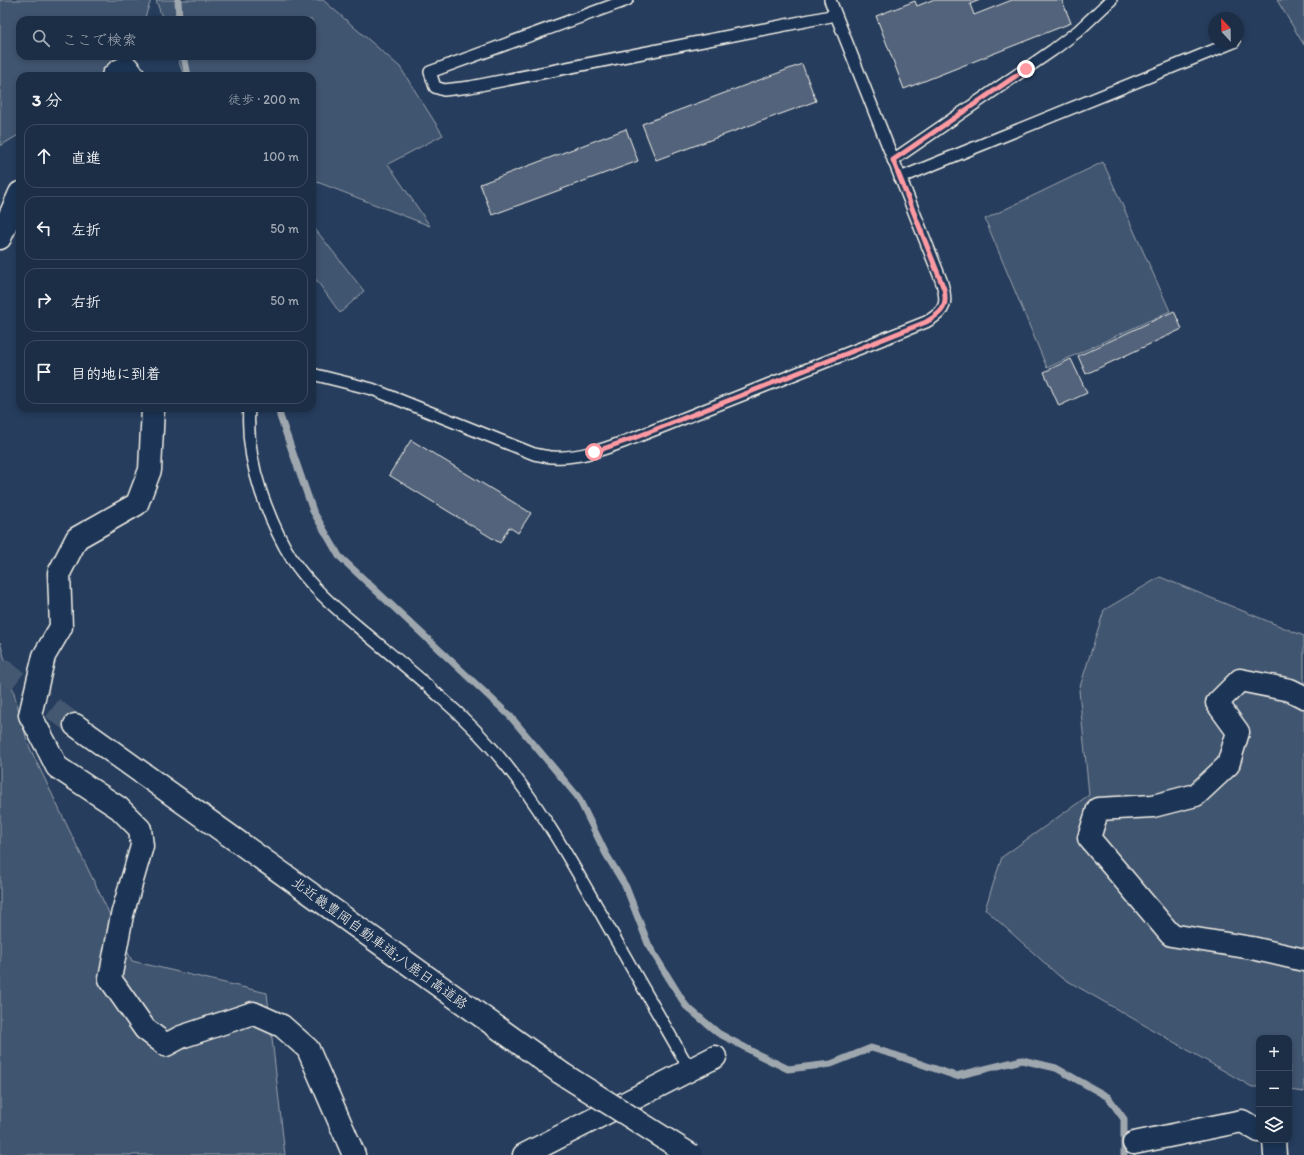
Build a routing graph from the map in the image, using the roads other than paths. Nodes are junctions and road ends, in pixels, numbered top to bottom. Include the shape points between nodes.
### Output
1 (627, 0) edge
2 (830, 0) edge
3 (1111, 0) edge
4 (836, 15) junction
5 (1221, 48) edge
6 (117, 72) edge
7 (130, 72) edge
8 (893, 160) junction
9 (900, 178) junction
10 (16, 202) edge
11 (0, 238) edge
12 (316, 375) edge
13 (153, 412) edge
14 (249, 412) edge
15 (1304, 697) edge
16 (75, 725) tunnel mouth
17 (1304, 960) edge
18 (715, 1057) dead end
19 (690, 1070) junction
20 (1256, 1129) edge
21 (1274, 1143) edge
22 (1134, 1144) dead end
23 (354, 1155) edge
24 (524, 1155) edge
25 (691, 1155) edge
26 (1274, 1155) edge

1 - 4 lane via 430,72 435,87 444,90 470,87
2 - 4 lane
3 - 8 lane via 1053,50
4 - 8 lane
5 - 9 lane
6 - 7 main road via 126,67
8 - 9 lane
9 - 12 lane via 944,289 945,304 935,317 614,445 573,456 553,457 534,454 372,389
10 - 11 main road
13 - 23 main road via 150,470 138,504 77,538 59,573 61,627 44,656 30,716 57,767 119,808 140,828 142,846 122,915 110,979 145,1029 166,1045 181,1037 253,1013 282,1026 308,1049
14 - 19 lane via 250,450 256,478 277,533 292,560 331,604 467,722 518,781 561,844
15 - 17 main road via 1290,690 1240,680 1217,704 1238,732 1228,765 1196,795 1153,806 1098,809 1089,838 1171,935 1252,948
16 - 25 main road, 北近畿豊岡自動車道;八鹿日高道路, bridge via 561,1073
18 - 19 main road
19 - 24 main road
20 - 22 main road via 1242,1121
21 - 26 main road

